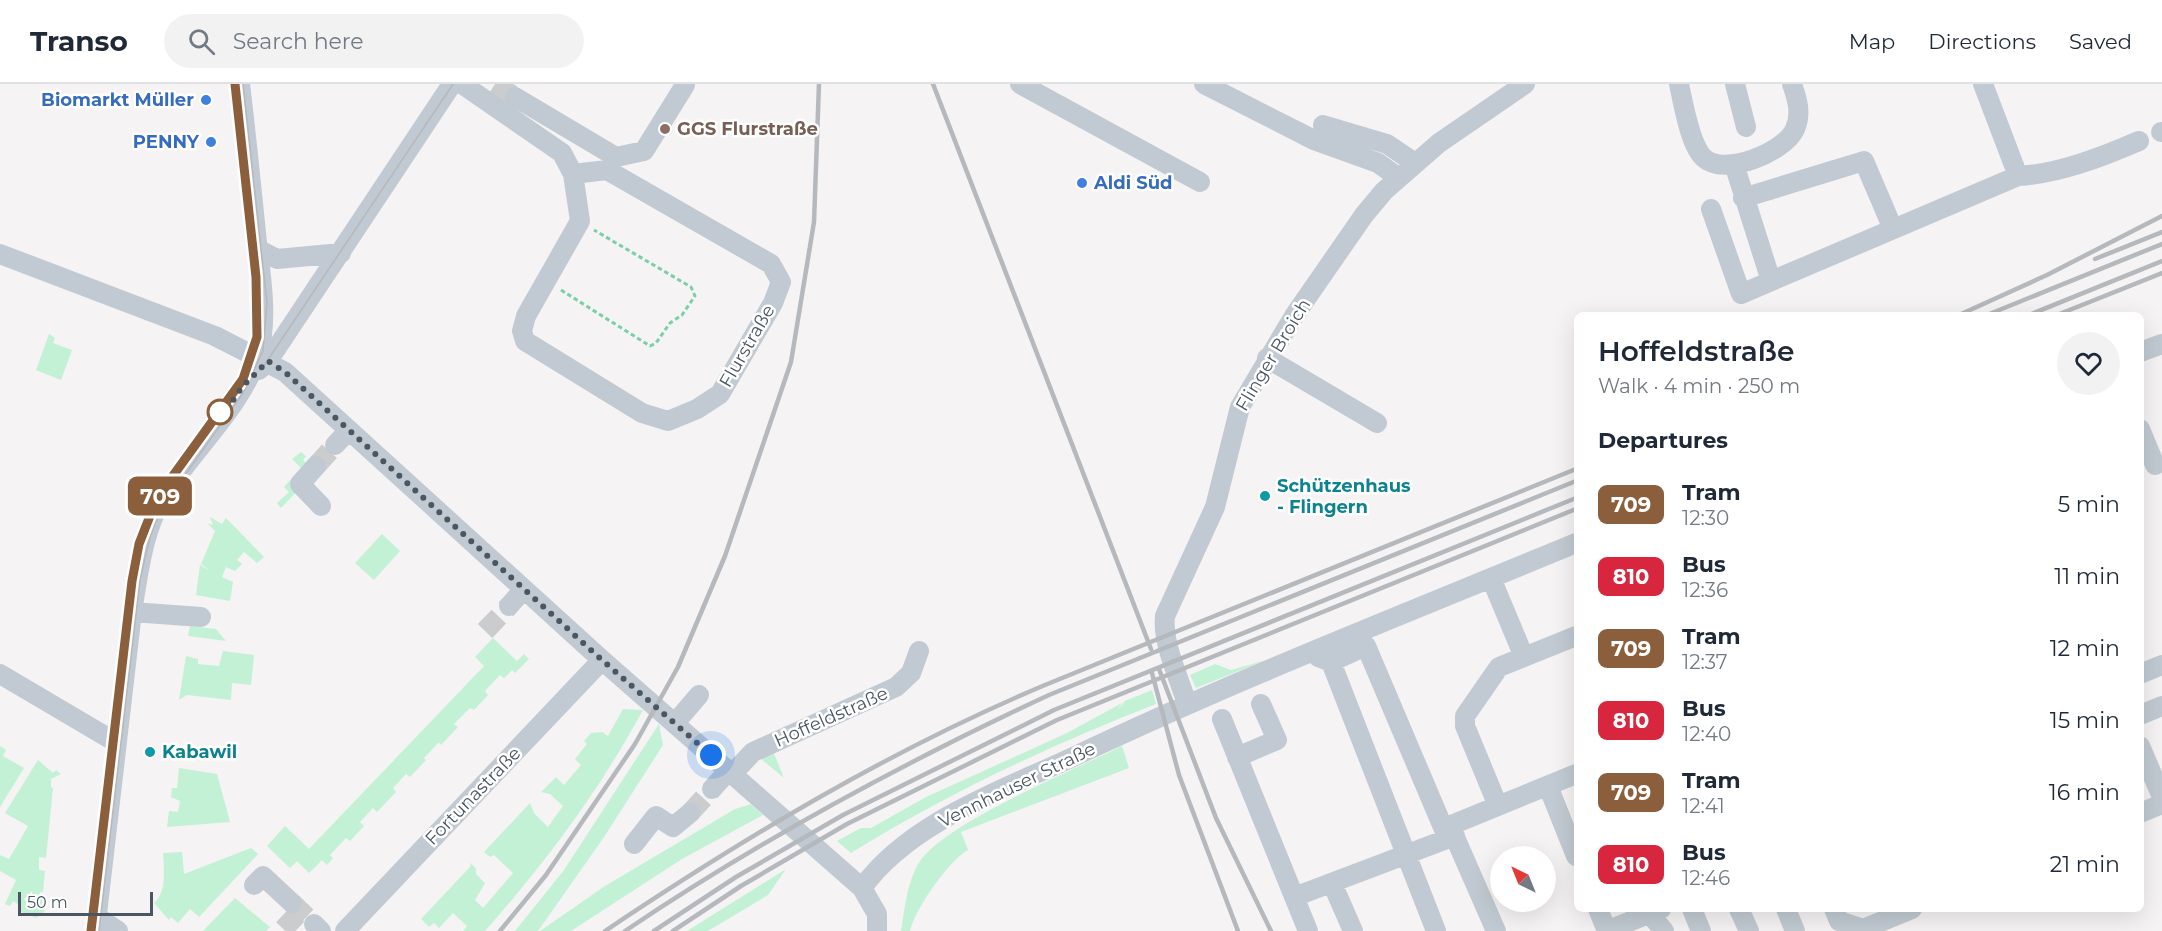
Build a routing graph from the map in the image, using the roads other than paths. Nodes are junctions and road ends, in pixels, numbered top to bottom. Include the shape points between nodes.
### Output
1 (240, 84) edge
2 (452, 84) edge
3 (462, 84) edge
4 (1020, 84) edge
5 (1204, 84) edge
6 (1525, 84) edge
7 (1679, 84) edge
8 (1735, 84) edge
9 (1792, 84) edge
10 (1983, 84) edge
11 (685, 85) edge
12 (515, 97) tunnel mouth
13 (1323, 125) dead end
14 (1746, 126) dead end
15 (2139, 141) dead end
16 (1415, 163) junction
17 (1734, 164) junction
18 (573, 174) junction
19 (2018, 176) junction
20 (1399, 178) junction
21 (1200, 182) dead end
22 (1743, 198) junction
23 (1711, 209) dead end
24 (1893, 229) junction
25 (258, 249) junction
26 (341, 253) junction
27 (0, 254) edge
28 (1771, 281) junction
29 (2162, 344) edge
30 (2144, 351) edge
31 (263, 358) junction
32 (1267, 358) junction
33 (1377, 423) dead end
34 (349, 430) junction
35 (2144, 439) edge
36 (335, 445) tunnel mouth
37 (2155, 465) dead end
38 (316, 466) tunnel mouth
39 (321, 506) dead end
40 (1574, 544) edge
41 (1491, 578) junction
42 (524, 589) junction
43 (509, 606) tunnel mouth
44 (132, 612) junction
45 (201, 617) dead end
46 (1574, 637) edge
47 (919, 651) dead end
48 (1309, 653) junction
49 (1524, 657) junction
50 (602, 660) junction
51 (1331, 662) junction
52 (2162, 665) edge
53 (2144, 672) edge
54 (0, 674) edge
55 (699, 695) dead end
56 (1187, 704) junction
57 (1262, 704) dead end
58 (2162, 706) edge
59 (2144, 713) edge
60 (1222, 719) dead end
61 (675, 723) junction
62 (117, 743) junction
63 (2144, 755) edge
64 (1237, 757) junction
65 (730, 772) junction
66 (1574, 775) edge
67 (1548, 786) junction
68 (712, 789) tunnel mouth
69 (2162, 797) edge
70 (2162, 804) edge
71 (1498, 806) junction
72 (2144, 811) edge
73 (690, 813) tunnel mouth
74 (1449, 832) junction
75 (634, 844) dead end
76 (1574, 851) edge
77 (1406, 855) junction
78 (1332, 883) junction
79 (254, 885) dead end
80 (862, 888) junction
81 (1294, 897) junction
82 (292, 903) tunnel mouth
83 (1599, 912) edge
84 (1650, 912) edge
85 (1653, 912) edge
86 (1693, 912) edge
87 (1740, 912) edge
88 (1787, 912) edge
89 (1835, 912) edge
90 (1905, 912) edge
91 (95, 924) edge
92 (1863, 930) edge
93 (118, 931) edge
94 (345, 931) edge
95 (877, 931) edge
96 (1308, 931) edge
97 (1353, 931) edge
98 (1436, 931) edge
99 (1496, 931) edge
100 (1607, 931) edge
101 (1664, 931) edge
102 (1701, 931) edge
103 (1749, 931) edge
104 (1795, 931) edge

1 - 25 street
2 - 26 street
3 - 18 street via 562,153
4 - 21 street
5 - 20 street via 1314,140 1378,163
6 - 16 street, Flinger Broich
7 - 17 street via 1697,150 1711,163
8 - 14 street
9 - 17 street via 1799,113 1789,138 1776,150
10 - 19 street
11 - 12 street via 644,151 616,158
13 - 16 street via 1387,144
15 - 19 street via 2115,152 2035,175
16 - 20 street, Flinger Broich
17 - 22 street
18 - 18 street, Flurstraße via 607,170 771,264 781,282 773,303 720,394 697,409 668,421 642,413 522,336 523,324 580,221
19 - 24 street
20 - 32 street, Flinger Broich via 1364,215
22 - 24 street via 1864,161
22 - 28 street
23 - 28 street via 1741,294
24 - 28 street
25 - 26 street via 278,259
25 - 31 street
26 - 31 street
27 - 31 street
29 - 30 street
31 - 34 street via 285,372
31 - 44 street via 157,508 139,563
32 - 33 street
32 - 56 street, Flinger Broich via 1240,407 1210,517 1165,616 1168,644
34 - 36 street
34 - 42 street
35 - 37 street
38 - 39 street via 300,484
40 - 41 street, Vennhauser Straße
41 - 48 street, Vennhauser Straße
41 - 49 street
42 - 43 street
42 - 50 street
44 - 45 street
44 - 62 street
46 - 49 street
47 - 65 street, Hoffeldstraße via 911,673 896,687 753,752
48 - 51 street
48 - 56 street, Vennhauser Straße
49 - 71 street via 1494,671 1464,721
50 - 61 street
50 - 94 street, Fortunastraße
51 - 74 street via 1366,646
51 - 77 street
52 - 53 street
54 - 62 street
55 - 61 street
56 - 80 street, Vennhauser Straße via 945,817 876,869
57 - 64 street via 1277,740
58 - 59 street
60 - 64 street
61 - 65 street
62 - 91 street
63 - 69 street
64 - 81 street
65 - 68 street, Hoffeldstraße
65 - 80 street
66 - 67 street
67 - 71 street
67 - 76 street
70 - 72 street
71 - 74 street
73 - 75 street via 673,827 656,816
74 - 77 street
74 - 99 street
77 - 78 street
77 - 98 street
78 - 81 street
78 - 97 street
79 - 82 street via 263,876
80 - 95 street via 877,914
81 - 96 street
83 - 100 street
84 - 100 street
85 - 101 street
86 - 102 street
87 - 103 street
88 - 104 street
89 - 92 street via 1839,921
90 - 92 street
91 - 93 street

